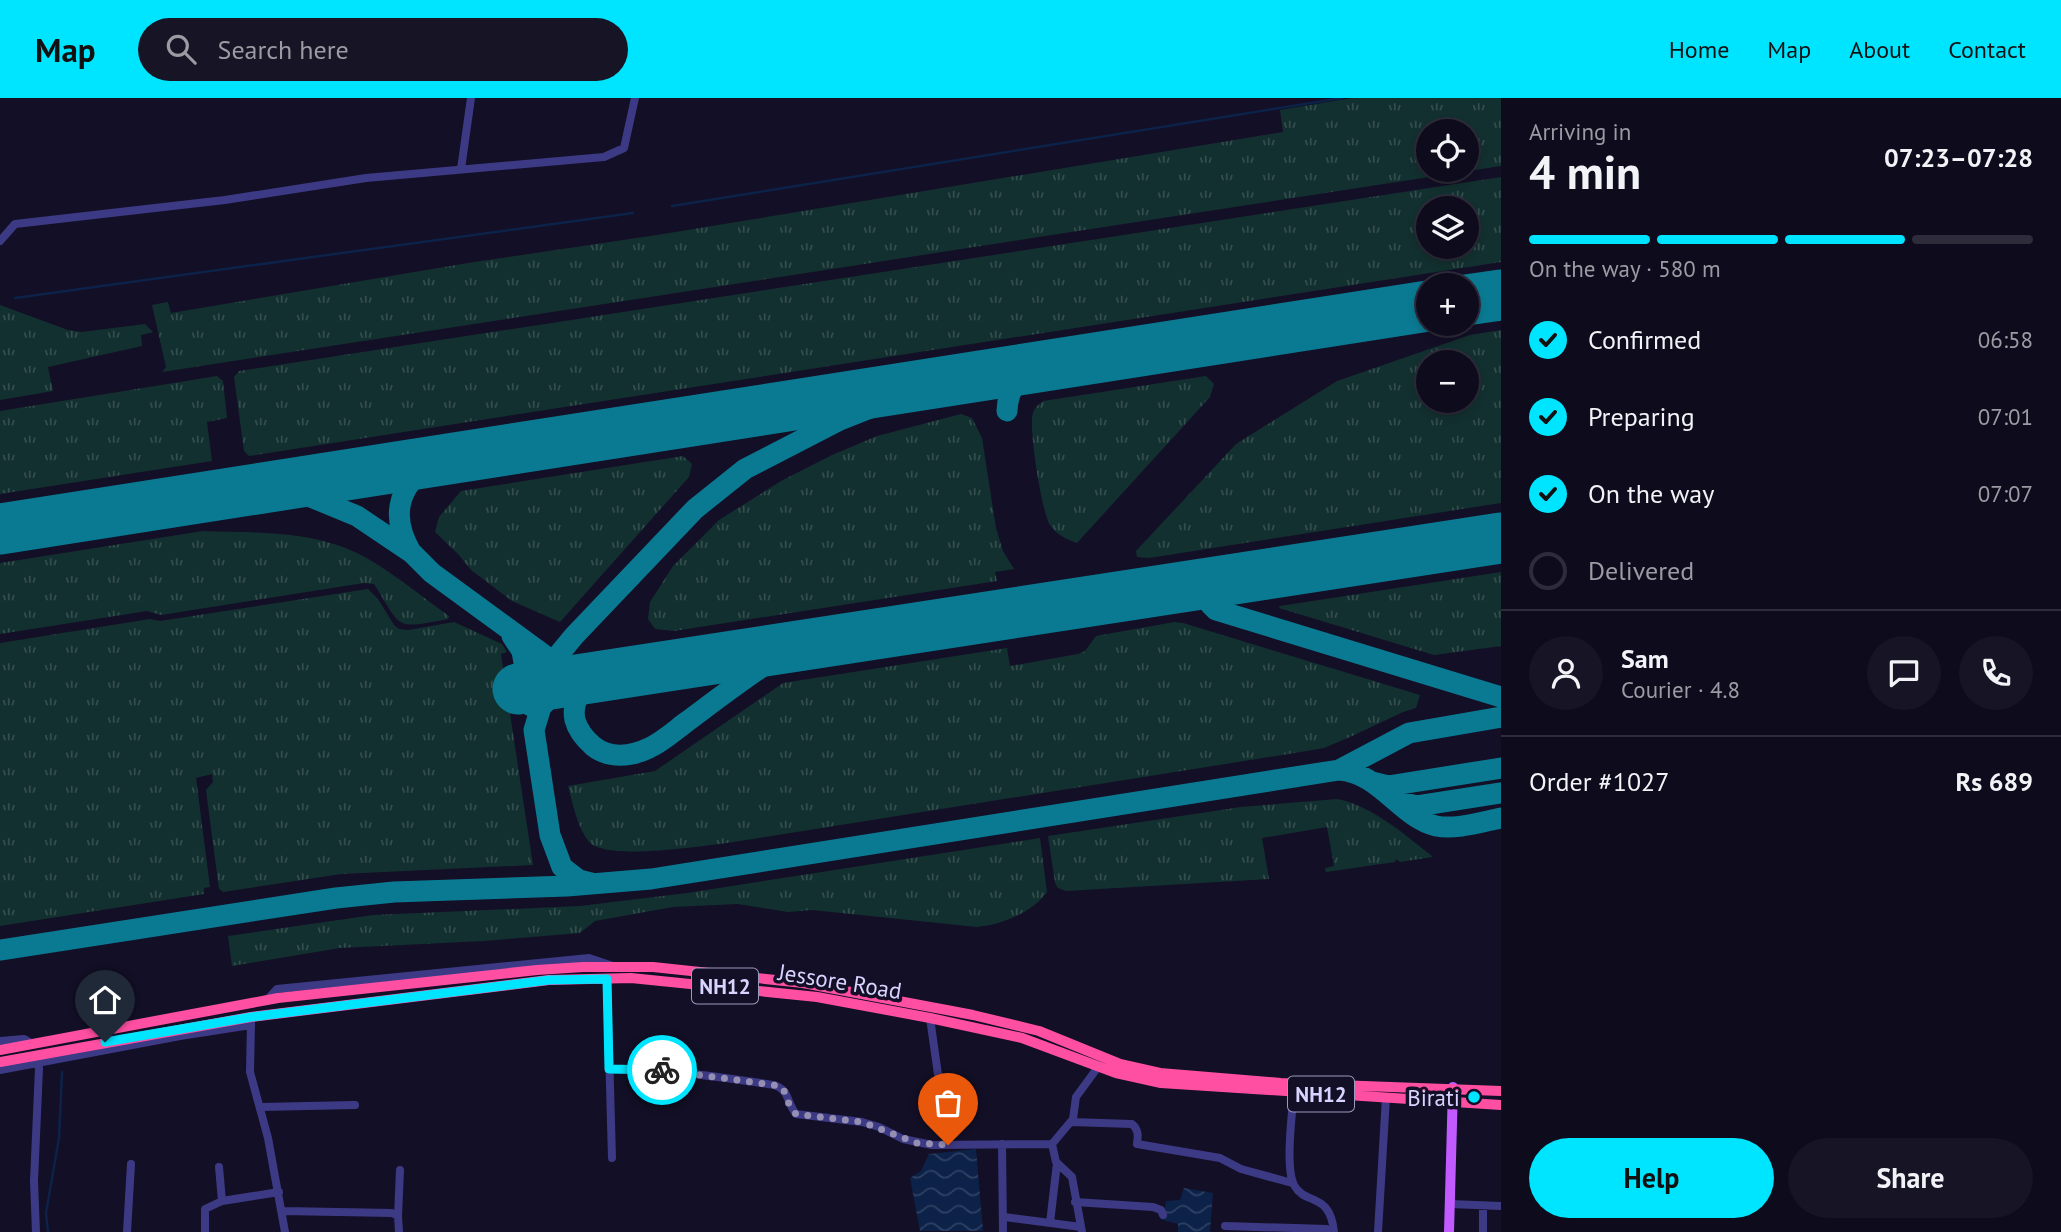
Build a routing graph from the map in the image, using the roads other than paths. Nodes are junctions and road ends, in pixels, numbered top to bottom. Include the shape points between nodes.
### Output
1 (471, 98) edge
2 (635, 98) edge
3 (461, 169) junction
4 (0, 241) edge
5 (607, 979) junction
6 (249, 1003) junction
7 (930, 1018) junction
8 (251, 1021) junction
9 (0, 1041) edge
10 (32, 1044) junction
11 (0, 1050) edge
12 (34, 1060) junction
13 (0, 1062) edge
14 (1098, 1067) junction
15 (609, 1069) junction
16 (0, 1070) edge
17 (1453, 1087) junction
18 (1501, 1091) edge
19 (1294, 1092) junction
20 (1386, 1097) junction
21 (1454, 1101) junction
22 (355, 1105) dead end
23 (1501, 1105) edge
24 (260, 1107) junction
25 (1071, 1122) junction
26 (1002, 1144) junction
27 (1052, 1144) junction
28 (948, 1145) junction
29 (611, 1158) dead end
30 (1057, 1163) junction
31 (131, 1164) dead end
32 (219, 1167) dead end
33 (400, 1170) dead end
34 (1292, 1183) junction
35 (279, 1192) junction
36 (222, 1201) junction
37 (1075, 1202) junction
38 (1450, 1204) junction
39 (1483, 1206) junction
40 (1501, 1206) edge
41 (283, 1211) junction
42 (1163, 1215) dead end
43 (398, 1216) junction
44 (1004, 1217) junction
45 (1040, 1222) junction
46 (1050, 1223) junction
47 (1225, 1226) dead end
48 (1082, 1229) edge
49 (1271, 1230) edge
50 (36, 1232) edge
51 (127, 1232) edge
52 (205, 1232) edge
53 (285, 1232) edge
54 (399, 1232) edge
55 (1003, 1232) edge
56 (1040, 1232) edge
57 (1334, 1232) edge
58 (1378, 1232) edge
59 (1449, 1232) edge
60 (1483, 1232) edge

1 - 3 street
2 - 3 street via 624,148 604,157
3 - 4 street via 15,224
5 - 7 highway, Jessore Road / NH12 via 669,980 817,997
5 - 8 highway, Jessore Road / NH12 via 549,980
5 - 15 street
6 - 8 street
6 - 10 highway, NH12
6 - 17 highway, NH12 via 537,970 680,968 944,1009 1039,1031 1120,1065 1160,1073 1295,1083
7 - 14 highway, Jessore Road / NH12 via 1022,1038
7 - 28 street
8 - 12 highway, Jessore Road / NH12
8 - 24 street via 250,1072
9 - 10 street via 24,1039
10 - 11 highway, NH12
12 - 13 highway, Jessore Road / NH12
12 - 16 street
12 - 50 street via 39,1068
14 - 19 highway, Jessore Road / NH12 via 1171,1084
14 - 25 street via 1079,1090
15 - 28 street via 653,1069 774,1085 783,1088 796,1114 862,1122 917,1143
15 - 29 street
17 - 18 highway, NH12
17 - 21 main road
19 - 20 highway, Jessore Road / NH12
19 - 34 street
20 - 21 highway, Jessore Road / NH12
20 - 58 street
21 - 23 highway, Jessore Road / NH12
21 - 38 main road
22 - 24 street
24 - 35 street
25 - 27 street
25 - 34 street via 1132,1125 1137,1128 1137,1144 1220,1158 1241,1169
26 - 27 street
26 - 28 street
26 - 44 street
27 - 30 street
30 - 37 street via 1072,1177
30 - 46 street
31 - 51 street
32 - 36 street
33 - 43 street
34 - 57 street via 1328,1210
35 - 36 street
35 - 41 street
36 - 52 street via 205,1209
37 - 42 street via 1145,1206 1158,1208
37 - 48 street
38 - 39 street
38 - 59 main road
39 - 40 street
39 - 60 street
41 - 43 street
41 - 53 street
43 - 54 street
44 - 45 street
44 - 55 street
45 - 46 street
45 - 56 street
46 - 48 street
47 - 49 street
49 - 57 street

